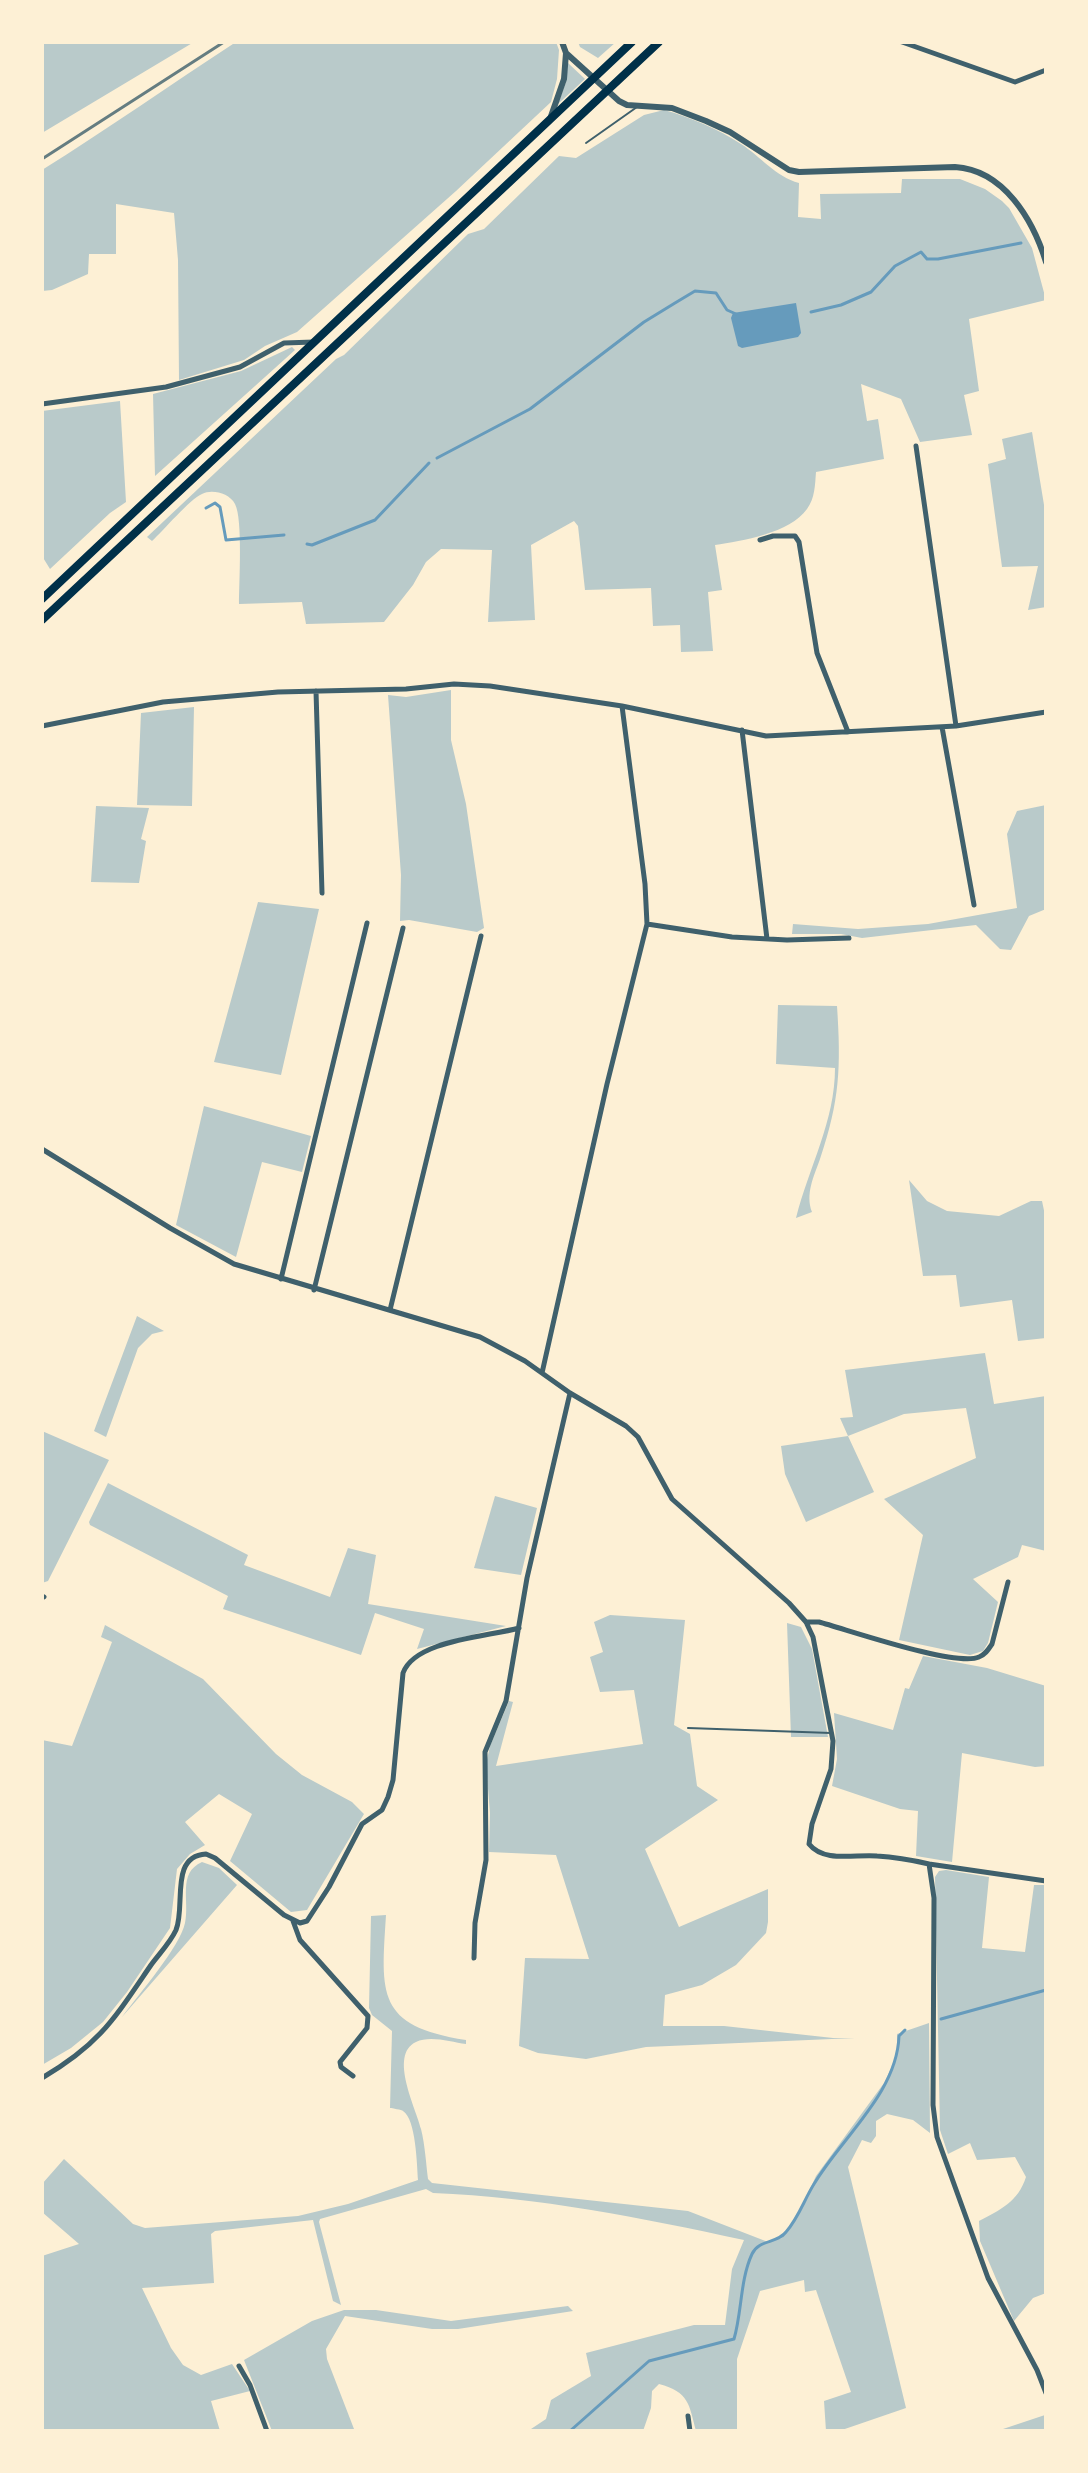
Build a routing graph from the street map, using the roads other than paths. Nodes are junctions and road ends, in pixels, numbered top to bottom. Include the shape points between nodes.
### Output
1 (562, 42) edge
2 (632, 42) edge
3 (659, 42) edge
4 (902, 42) edge
5 (566, 53) junction
6 (1046, 70) edge
7 (594, 78) junction
8 (608, 90) junction
9 (638, 107) junction
10 (549, 121) junction
11 (586, 143) dead end
12 (1046, 262) edge
13 (315, 342) junction
14 (42, 404) edge
15 (916, 446) dead end
16 (760, 540) dead end
17 (42, 599) edge
18 (42, 620) edge
19 (316, 691) junction
20 (622, 706) junction
21 (1046, 712) edge
22 (42, 726) edge
23 (956, 726) junction
24 (942, 727) junction
25 (742, 730) junction
26 (848, 732) junction
27 (322, 893) dead end
28 (974, 905) dead end
29 (367, 923) dead end
30 (647, 924) junction
31 (403, 928) dead end
32 (481, 936) dead end
33 (849, 938) dead end
34 (767, 939) junction
35 (42, 1149) edge
36 (281, 1279) junction
37 (314, 1290) junction
38 (390, 1310) junction
39 (542, 1373) junction
40 (570, 1393) junction
41 (1008, 1582) dead end
42 (806, 1622) junction
43 (519, 1628) junction
44 (688, 1728) dead end
45 (831, 1733) junction
46 (929, 1864) junction
47 (1046, 1881) edge
48 (293, 1921) junction
49 (474, 1958) dead end
50 (353, 2076) dead end
51 (42, 2078) edge
52 (239, 2366) dead end
53 (1046, 2393) edge
54 (688, 2416) dead end
55 (267, 2431) edge
56 (690, 2431) edge

1 - 5 street
2 - 7 main road
3 - 8 main road
4 - 6 street via 1015,82
5 - 7 street
5 - 10 street via 564,79
7 - 8 street
7 - 10 main road
8 - 9 street via 619,101
8 - 18 main road
9 - 11 lane
9 - 12 street via 658,105 695,117 730,132 780,167 799,172 955,167 975,171 1023,210
10 - 13 main road
13 - 14 street via 284,343 240,367 166,387
13 - 17 main road
15 - 23 street
16 - 26 street via 787,534 799,542 817,653
19 - 20 street via 454,684
19 - 22 street via 163,702
19 - 27 street
20 - 25 street
20 - 30 street
21 - 23 street
23 - 24 street
24 - 26 street
24 - 28 street
25 - 26 street via 766,736
25 - 34 street
29 - 36 street
30 - 34 street
30 - 39 street
31 - 37 street
32 - 38 street
33 - 34 street
35 - 36 street via 234,1264
36 - 37 street
37 - 38 street
38 - 39 street via 480,1337
39 - 40 street
40 - 42 street via 638,1437 672,1499
40 - 43 street
41 - 42 street via 992,1644 974,1658 946,1657
42 - 45 street via 817,1652
43 - 48 street via 431,1648 410,1659 403,1673 388,1797 382,1810 362,1824 307,1921
43 - 49 street via 506,1701 484,1760 486,1860
44 - 45 lane
45 - 46 street via 831,1769 809,1844 829,1855
46 - 47 street
46 - 53 street via 934,1898 937,2137 988,2278
48 - 50 street via 300,1940 368,2016 367,2028 340,2062
48 - 51 street via 206,1854 192,1858 182,1871 176,1930 165,1947 106,2030
52 - 55 street
54 - 56 street

